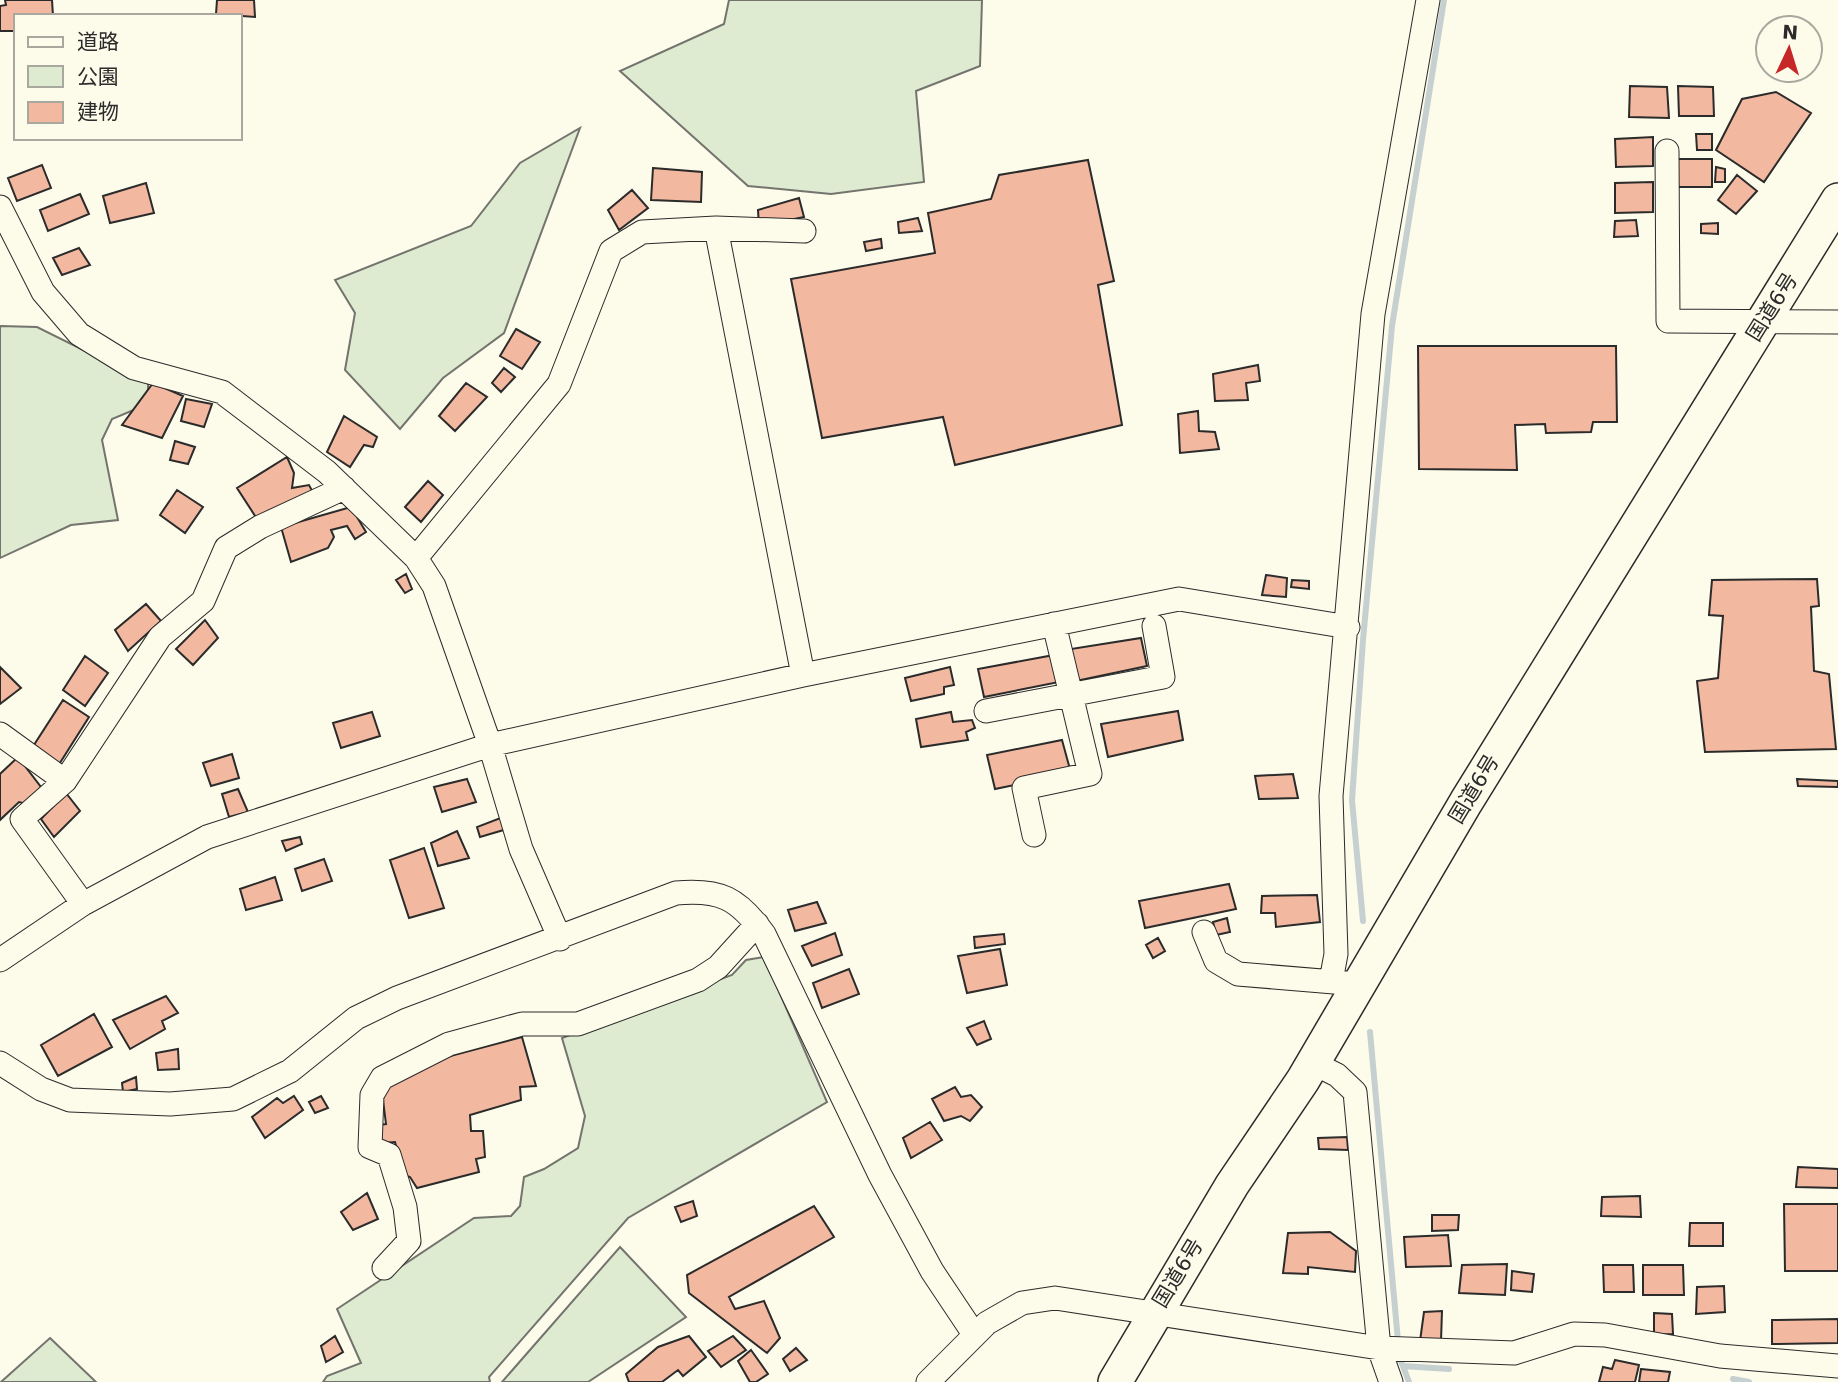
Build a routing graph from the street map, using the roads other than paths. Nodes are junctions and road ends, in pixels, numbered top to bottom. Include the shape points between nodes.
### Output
1 (1428, 0) edge
2 (1667, 151) dead end
3 (1838, 200) edge
4 (0, 207) edge
5 (716, 228) junction
6 (804, 231) dead end
7 (1838, 322) edge
8 (1762, 323) junction
9 (344, 488) junction
10 (416, 558) junction
11 (1054, 624) junction
12 (1154, 626) dead end
13 (1348, 626) junction
14 (803, 675) junction
15 (1071, 694) junction
16 (986, 710) dead end
17 (0, 734) edge
18 (490, 745) junction
19 (65, 781) junction
20 (1034, 835) dead end
21 (83, 904) junction
22 (757, 924) junction
23 (1204, 932) dead end
24 (560, 939) junction
25 (0, 960) edge
26 (1345, 983) junction
27 (1313, 1062) junction
28 (0, 1063) edge
29 (384, 1268) dead end
30 (1153, 1315) junction
31 (974, 1334) junction
32 (1379, 1348) junction
33 (1838, 1366) edge
34 (928, 1382) edge
35 (1115, 1382) edge
36 (1391, 1382) edge

1 - 13 street via 1373,314
2 - 8 street via 1668,321
3 - 8 highway, 国道6号
4 - 9 street via 43,292 79,334 134,368 222,392
5 - 6 street
5 - 10 street via 642,232 611,251 559,384
5 - 14 street
7 - 8 street
8 - 26 highway, 国道6号 via 1466,802
9 - 10 street
9 - 19 street via 226,548 203,601 160,637
10 - 18 street via 434,586
11 - 13 street via 1179,599
11 - 14 street
11 - 15 street
12 - 15 street via 1163,677
13 - 26 street via 1331,796 1336,954
14 - 18 street
15 - 16 street
15 - 20 street via 1090,774 1024,788
17 - 19 street
18 - 21 street via 207,837
18 - 24 street via 522,849
19 - 21 street via 22,819
21 - 25 street
22 - 24 street via 730,899 706,890 676,893
22 - 29 street via 718,967 698,980 578,1024 522,1024 449,1044 382,1078 372,1096 370,1147 389,1155 405,1207 409,1241
22 - 31 street via 776,954 880,1175 932,1271
23 - 26 street via 1216,961 1238,974
24 - 28 street via 397,998 356,1018 290,1072 233,1099 170,1104 70,1100 41,1089
26 - 27 highway, 国道6号
27 - 30 highway, 国道6号
27 - 32 street via 1355,1092
30 - 31 street via 1055,1298 1022,1303
30 - 32 street
30 - 35 highway, 国道6号
31 - 34 street
32 - 33 street via 1514,1353 1574,1334 1605,1335 1720,1356
32 - 36 street

